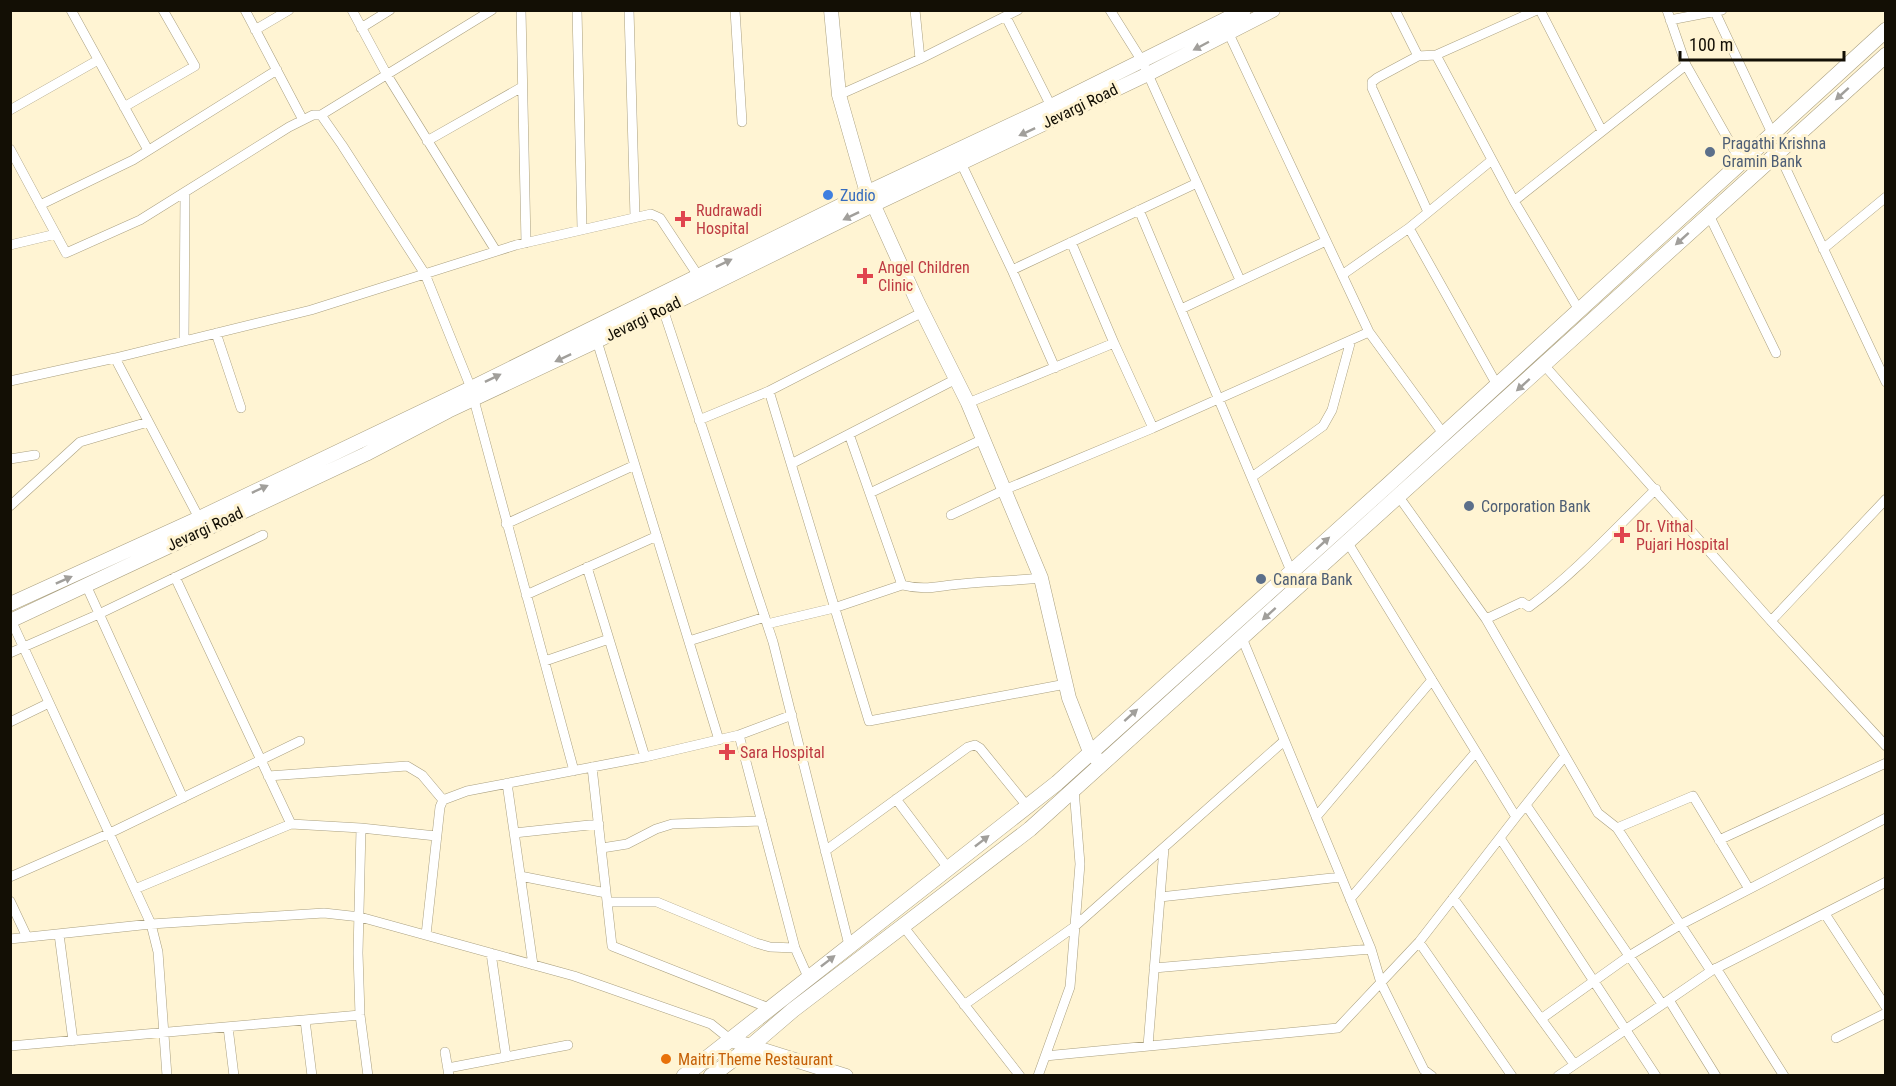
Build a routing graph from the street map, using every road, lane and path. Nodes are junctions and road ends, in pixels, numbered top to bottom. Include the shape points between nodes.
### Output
1 (71, 10) edge
2 (163, 10) edge
3 (245, 10) edge
4 (289, 10) edge
5 (352, 10) edge
6 (390, 10) edge
7 (492, 10) edge
8 (521, 10) edge
9 (577, 10) edge
10 (629, 10) edge
11 (735, 10) edge
12 (831, 10) edge
13 (915, 10) edge
14 (1018, 10) edge
15 (1110, 10) edge
16 (1244, 10) edge
17 (1273, 10) edge
18 (1395, 10) edge
19 (1539, 10) edge
20 (1718, 11) edge
21 (1668, 15) edge
22 (1006, 17) junction
23 (361, 28) junction
24 (255, 30) junction
25 (1886, 30) edge
26 (1228, 32) junction
27 (1436, 55) junction
28 (1886, 55) edge
29 (1418, 56) junction
30 (920, 59) junction
31 (98, 60) junction
32 (1686, 64) junction
33 (1145, 68) junction
34 (277, 70) junction
35 (387, 75) junction
36 (522, 87) junction
37 (839, 95) junction
38 (124, 106) junction
39 (1051, 106) junction
40 (10, 110) edge
41 (321, 115) junction
42 (303, 120) junction
43 (742, 122) dead end
44 (1602, 131) junction
45 (1772, 134) junction
46 (428, 141) junction
47 (148, 150) junction
48 (11, 152) edge
49 (1778, 152) junction
50 (1492, 160) junction
51 (1741, 162) junction
52 (961, 163) junction
53 (1197, 183) junction
54 (185, 192) junction
55 (1886, 197) edge
56 (871, 199) junction
57 (1514, 201) junction
58 (40, 205) junction
59 (1139, 210) junction
60 (1428, 212) junction
61 (1709, 215) junction
62 (635, 217) junction
63 (1409, 228) junction
64 (582, 229) junction
65 (56, 234) junction
66 (1326, 241) junction
67 (1071, 242) junction
68 (526, 243) junction
69 (10, 245) edge
70 (1823, 249) junction
71 (496, 252) junction
72 (1012, 270) junction
73 (425, 274) junction
74 (1342, 275) junction
75 (1240, 280) junction
76 (702, 282) junction
77 (663, 309) junction
78 (1181, 309) junction
79 (1579, 310) junction
80 (922, 312) junction
81 (1369, 332) junction
82 (216, 333) junction
83 (1350, 340) junction
84 (184, 341) junction
85 (597, 341) junction
86 (1114, 343) junction
87 (1776, 353) dead end
88 (115, 357) junction
89 (1544, 365) junction
90 (1055, 368) junction
91 (956, 379) junction
92 (1885, 379) edge
93 (10, 381) edge
94 (1497, 385) junction
95 (769, 391) junction
96 (472, 394) junction
97 (1219, 399) junction
98 (968, 403) junction
99 (241, 408) dead end
100 (699, 420) junction
101 (148, 422) junction
102 (1153, 428) junction
103 (849, 434) junction
104 (1443, 434) junction
105 (983, 439) junction
106 (1455, 446) junction
107 (35, 454) dead end
108 (10, 459) edge
109 (791, 464) junction
110 (635, 465) junction
111 (1252, 477) junction
112 (1656, 489) junction
113 (1004, 490) junction
114 (870, 493) junction
115 (1399, 496) junction
116 (1886, 499) edge
117 (10, 506) edge
118 (951, 515) dead end
119 (199, 518) junction
120 (506, 524) junction
121 (263, 535) dead end
122 (657, 536) junction
123 (1348, 543) junction
124 (587, 567) junction
125 (1291, 571) junction
126 (175, 577) junction
127 (1041, 578) junction
128 (86, 585) junction
129 (902, 585) junction
130 (526, 595) junction
131 (10, 604) edge
132 (834, 608) junction
133 (99, 614) junction
134 (1486, 619) junction
135 (11, 620) edge
136 (766, 621) junction
137 (1771, 621) junction
138 (609, 639) junction
139 (1242, 639) junction
140 (689, 641) junction
141 (23, 647) junction
142 (10, 653) edge
143 (544, 661) junction
144 (1432, 680) junction
145 (1066, 684) junction
146 (49, 703) junction
147 (792, 715) junction
148 (10, 722) edge
149 (739, 735) junction
150 (719, 740) junction
151 (300, 741) dead end
152 (1284, 741) junction
153 (1886, 746) edge
154 (1090, 752) junction
155 (1476, 752) junction
156 (645, 757) junction
157 (1564, 757) junction
158 (260, 761) junction
159 (1886, 763) edge
160 (1101, 765) junction
161 (592, 767) junction
162 (574, 771) junction
163 (268, 776) junction
164 (507, 783) junction
165 (1074, 789) junction
166 (183, 798) junction
167 (896, 799) junction
168 (443, 800) junction
169 (1526, 805) junction
170 (1028, 806) junction
171 (1316, 817) junction
172 (1516, 817) junction
173 (1886, 818) edge
174 (762, 821) junction
175 (291, 824) junction
176 (598, 824) junction
177 (361, 828) junction
178 (1617, 828) junction
179 (110, 833) junction
180 (514, 833) junction
181 (436, 836) junction
182 (1500, 838) junction
183 (1719, 840) junction
184 (602, 848) junction
185 (1164, 848) junction
186 (825, 851) junction
187 (948, 868) junction
188 (520, 876) junction
189 (10, 877) edge
190 (1341, 877) junction
191 (1886, 882) edge
192 (135, 889) junction
193 (1749, 889) junction
194 (1160, 897) junction
195 (607, 898) junction
196 (1453, 898) junction
197 (1350, 899) junction
198 (10, 901) edge
199 (1825, 914) junction
200 (360, 917) junction
201 (151, 924) junction
202 (1680, 925) junction
203 (903, 926) junction
204 (1074, 927) junction
205 (59, 934) junction
206 (426, 935) junction
207 (27, 937) junction
208 (10, 939) edge
209 (1419, 942) junction
210 (849, 945) junction
211 (795, 948) junction
212 (1371, 949) junction
213 (490, 953) junction
214 (1629, 956) junction
215 (533, 965) junction
216 (1154, 968) junction
217 (1713, 970) junction
218 (808, 977) junction
219 (1594, 980) junction
220 (1382, 983) junction
221 (1666, 1002) junction
222 (964, 1005) junction
223 (1886, 1007) edge
224 (769, 1008) junction
225 (1886, 1013) edge
226 (360, 1015) junction
227 (1541, 1019) junction
228 (305, 1020) junction
229 (228, 1027) junction
230 (1626, 1029) junction
231 (164, 1033) junction
232 (1836, 1038) dead end
233 (731, 1040) junction
234 (73, 1041) junction
235 (568, 1045) dead end
236 (10, 1046) edge
237 (751, 1046) junction
238 (1148, 1046) junction
239 (445, 1052) dead end
240 (1045, 1056) junction
241 (506, 1057) junction
242 (1574, 1064) junction
243 (448, 1072) edge
244 (1653, 1074) edge
245 (167, 1076) edge
246 (234, 1076) edge
247 (312, 1076) edge
248 (368, 1076) edge
249 (684, 1076) edge
250 (711, 1076) edge
251 (846, 1076) edge
252 (1020, 1076) edge
253 (1038, 1076) edge
254 (1432, 1076) edge
255 (1512, 1076) edge
256 (1558, 1076) edge
257 (1716, 1076) edge
258 (1784, 1076) edge

1 - 31 street
2 - 38 street via 195,66
3 - 24 street
4 - 24 street
5 - 23 street
6 - 23 street
7 - 35 street
8 - 36 street
9 - 64 street
10 - 62 street
11 - 43 street
12 - 37 main road
13 - 30 street
14 - 22 street
15 - 33 street
16 - 33 main road
17 - 26 main road, Jevargi Road
18 - 29 street
19 - 27 street
19 - 44 street
20 - 21 street
20 - 45 street
21 - 32 street
22 - 30 street
22 - 39 street
23 - 35 street
24 - 34 street
25 - 45 main road
26 -> 33 main road, Jevargi Road
26 - 66 street
27 - 29 street
27 - 50 street
28 -> 49 main road
29 - 60 street via 1377,78 1372,88
30 - 37 street
31 - 38 street
31 - 40 street
32 - 44 street
32 - 51 street
33 - 39 main road
33 -> 52 main road, Jevargi Road
33 - 53 street
34 - 42 street
34 - 47 street
35 - 41 street
35 - 46 street
36 - 46 street
36 - 68 street
37 - 56 main road
38 - 47 street
39 - 56 main road
41 - 42 street
41 - 73 street
42 - 54 street
44 - 57 street
45 - 51 main road
46 - 71 street
47 - 58 street
48 - 58 street
49 - 61 main road
49 - 70 street
50 - 57 street
50 - 60 street
51 - 79 main road
52 - 56 main road, Jevargi Road
52 - 72 street
53 - 59 street
53 - 75 street
54 - 65 street via 140,220 66,253
54 - 84 street
55 - 70 street
56 - 76 main road, Jevargi Road
56 - 80 main road
57 - 79 street
58 - 65 street
59 - 67 street
59 - 78 street
60 - 63 street
61 - 87 street
61 -> 89 main road
62 - 64 street
62 - 76 street via 651,214 660,218
63 - 74 street
63 - 94 street
64 - 68 street
65 - 69 street
66 - 74 street
66 - 75 street
67 - 72 street
67 - 86 street
68 - 71 street
70 - 92 street
71 - 73 street
72 - 90 street
73 - 82 street via 311,310
73 - 96 street
74 - 81 street
75 - 78 street
76 - 77 main road, Jevargi Road
96 -> 76 main road
77 - 85 main road, Jevargi Road
77 - 100 street
78 - 97 street
79 - 94 main road
80 - 91 main road
80 - 95 street
81 - 83 street
81 - 104 street
82 - 84 street
82 - 99 street
83 - 97 street
83 - 111 street via 1332,410 1323,426
84 - 88 street
85 -> 96 main road, Jevargi Road
85 - 110 street
86 - 90 street
86 - 102 street
88 - 93 street
88 - 101 street
89 -> 106 main road
89 - 112 street
90 - 98 street
91 - 98 main road
91 - 103 street
94 - 104 main road
95 - 100 street
95 - 109 street
119 -> 96 main road
96 - 120 street
96 - 128 main road, Jevargi Road via 366,454
97 - 102 street
97 - 111 street
98 - 105 main road
100 - 136 street
101 - 117 street via 80,442
101 - 119 street
102 - 113 street
103 - 109 street
103 - 114 street
104 - 106 street
125 -> 104 main road
105 - 113 main road
105 - 114 street
106 - 115 main road
107 - 108 street
109 - 132 street
110 - 120 street
110 - 122 street
111 - 125 street
112 - 134 street via 1529,607 1522,602
112 - 137 street
113 - 118 street
113 - 127 main road
114 - 129 street
115 - 123 main road
115 - 134 street
116 - 137 street
131 -> 119 main road
120 - 130 street
121 - 126 street
122 - 124 street
122 - 140 street
123 -> 139 main road
123 - 144 street
124 - 130 street
124 - 138 street
154 -> 125 main road
126 - 133 street
126 - 158 street
127 - 129 street via 924,589
127 - 145 main road
128 - 133 street
128 - 135 main road, Jevargi Road
129 - 132 street
130 - 143 street
132 - 136 street
132 - 145 street via 868,721
133 - 141 street
133 - 166 street
134 - 157 street
135 - 141 street
136 - 140 street
136 - 147 street
137 - 153 street
138 - 143 street
138 - 156 street
139 - 152 street
139 - 160 main road
140 - 150 street
141 - 142 street
141 - 146 street
143 - 162 street
144 - 155 street
144 - 171 street
145 - 154 main road
146 - 148 street
146 - 179 street
147 - 149 street
147 - 186 street
149 - 150 street
149 - 174 street
150 - 156 street
151 - 158 street
152 - 171 street
152 - 185 street
154 - 160 main road
154 - 170 main road
155 - 172 street
155 - 197 street
156 - 161 street
157 - 169 street
157 - 178 street via 1598,813
158 - 163 street
158 - 166 street
159 - 183 street
160 - 165 main road
161 - 162 street
161 - 176 street
162 - 164 street
163 - 168 street via 407,766 422,775
163 - 175 street
164 - 168 street
164 - 180 street
165 - 203 main road via 1029,829
165 - 204 street via 1080,864
166 - 179 street
167 - 170 street via 975,745
167 - 186 street
167 - 187 street
168 - 181 street
169 - 172 street
169 - 214 street
187 -> 170 main road
171 - 190 street
172 - 182 street
173 - 193 street
174 - 184 street via 672,824 627,844
174 - 211 street
175 - 177 street
175 - 192 street
176 - 180 street
176 - 184 street
177 - 181 street
177 - 200 street
178 - 183 street via 1693,796
178 - 202 street
179 - 189 street
179 - 192 street
180 - 188 street
181 - 206 street
182 - 196 street
182 - 219 street
183 - 193 street
184 - 195 street
185 - 194 street
185 - 204 street
186 - 210 street
187 - 210 main road
188 - 195 street
188 - 215 street
190 - 194 street
190 - 197 street
191 - 199 street
192 - 201 street
193 - 202 street
194 - 216 street
195 - 211 street via 657,902 764,946
195 - 224 street via 612,946
196 - 209 street
196 - 227 street
197 - 212 street
198 - 207 street
199 - 217 street
199 - 223 street
200 - 201 street via 324,913
200 - 206 street
200 - 226 street
201 - 205 street
201 - 231 street via 158,952
202 - 214 street
202 - 217 street
203 - 222 street
203 - 237 main road
204 - 222 street
204 - 240 street via 1070,987
205 - 207 street
205 - 234 street
206 - 213 street
207 - 208 street
209 - 220 street
209 - 255 street
218 -> 210 main road
211 - 218 street
212 - 216 street
212 - 220 street
213 - 215 street
213 - 241 street
214 - 219 street
214 - 221 street
215 - 233 street via 711,1024
216 - 238 street
217 - 221 street
217 - 258 street
218 - 224 main road
219 - 227 street
219 - 230 street
220 - 238 street via 1338,1028
220 - 254 street via 1424,1070
221 - 230 street
221 - 257 street
222 - 252 street
224 - 233 main road
225 - 232 street
226 - 228 street
226 - 248 street
227 - 242 street
228 - 229 street
228 - 247 street
229 - 231 street
229 - 246 street
230 - 242 street
230 - 244 street
231 - 234 street
231 - 245 street
233 - 237 main road
233 - 249 main road
234 - 236 street
235 - 241 street
237 - 250 main road
237 - 251 main road
238 - 240 street
239 - 243 street
240 - 253 street
241 - 243 street
242 - 256 street

